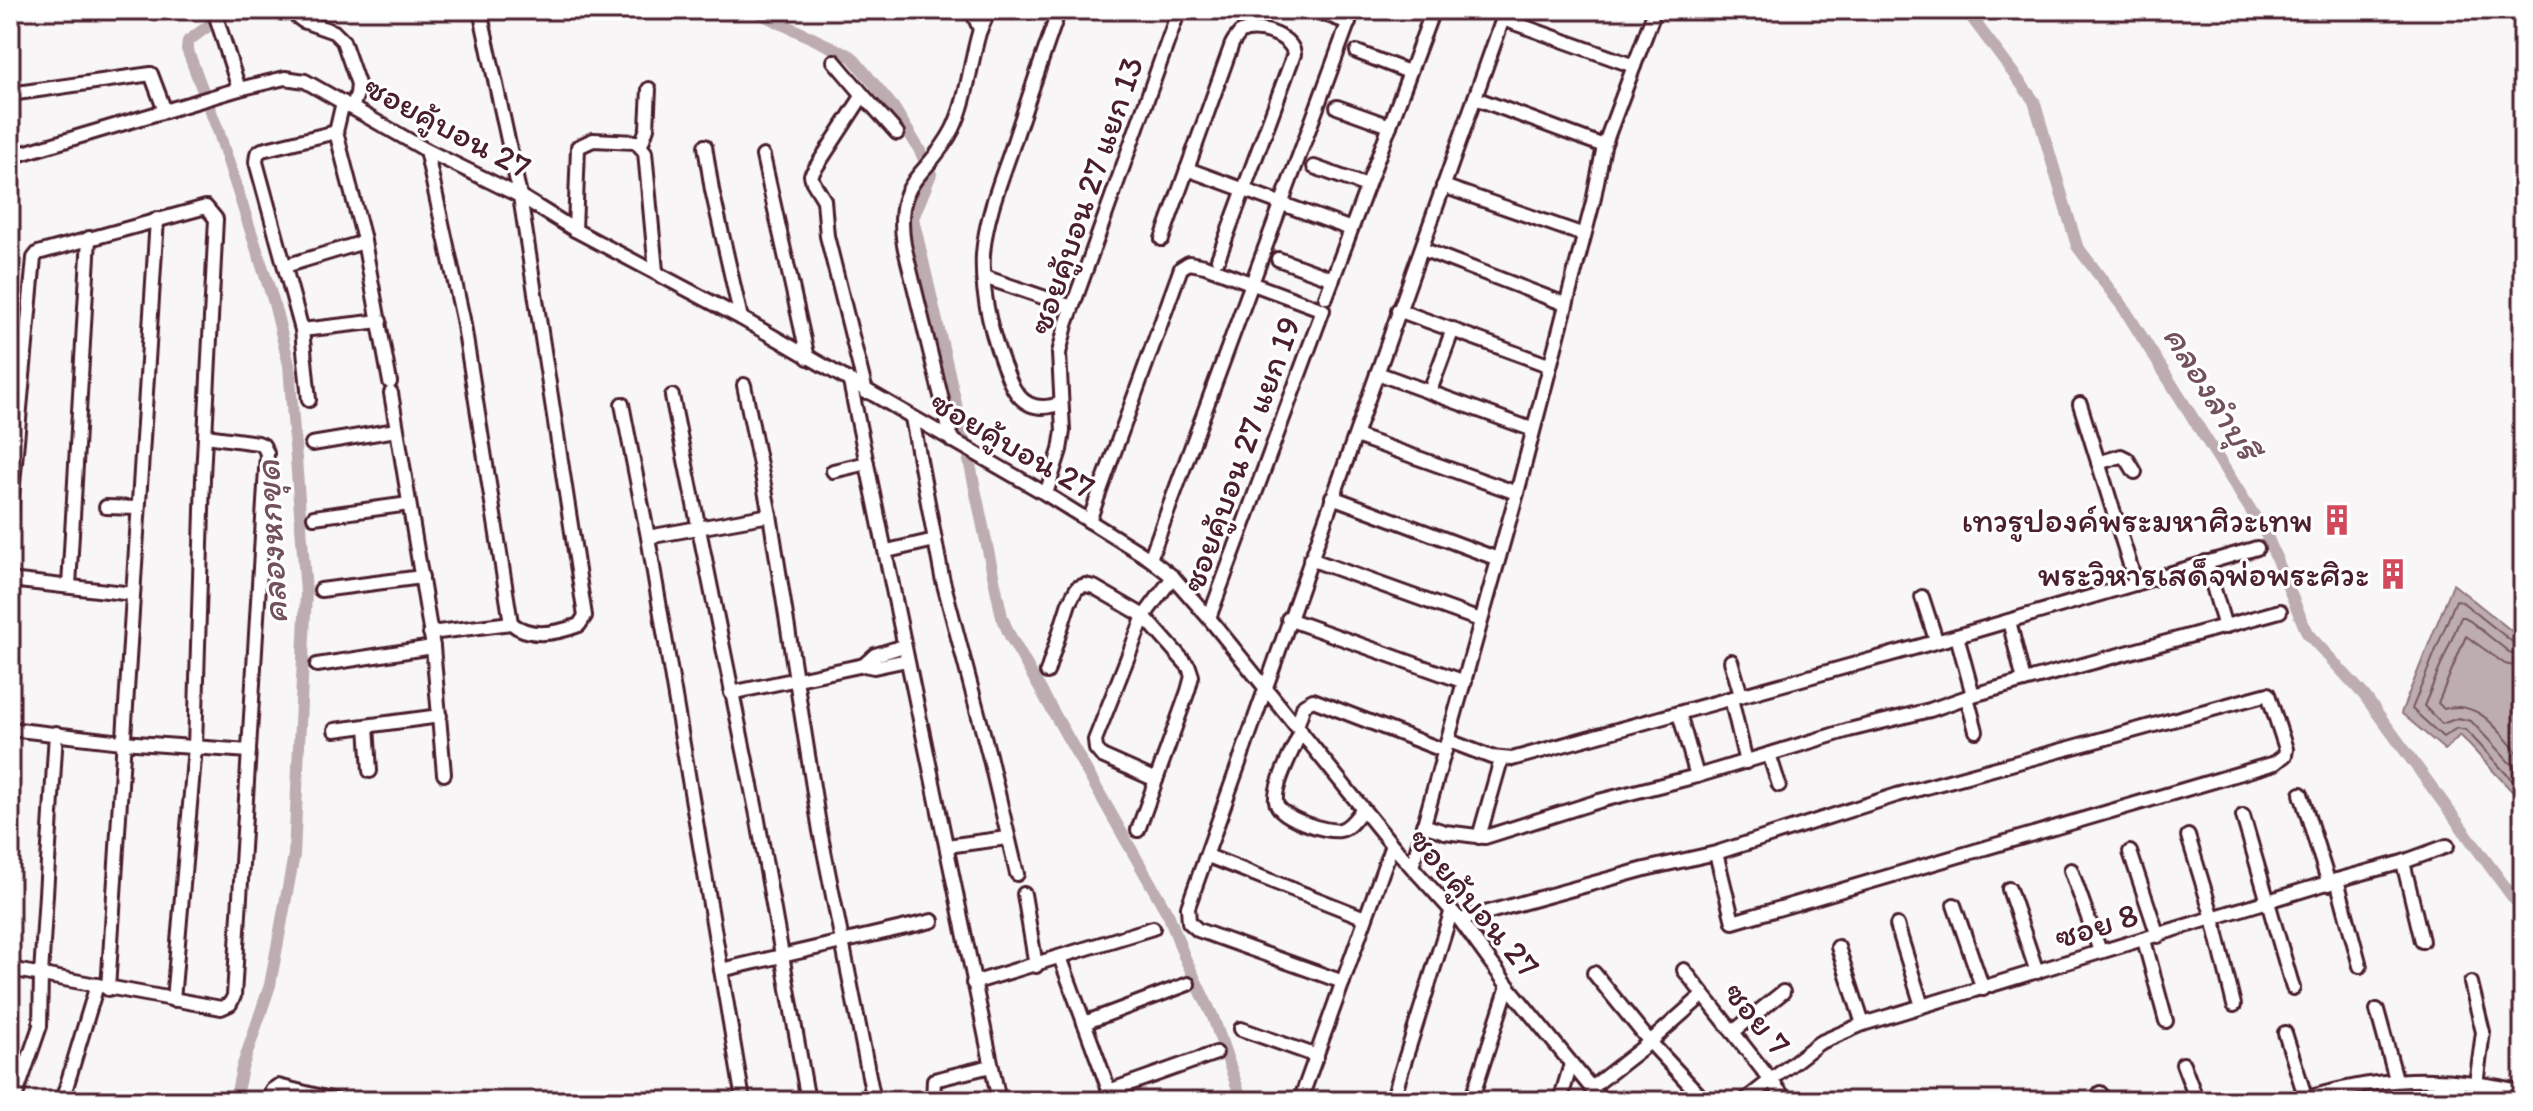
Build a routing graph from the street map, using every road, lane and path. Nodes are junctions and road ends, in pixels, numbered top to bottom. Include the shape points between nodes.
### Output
1 (214, 10) edge
2 (288, 10) edge
3 (480, 10) edge
4 (976, 10) edge
5 (987, 10) edge
6 (1059, 10) edge
7 (1179, 10) edge
8 (1314, 10) edge
9 (1433, 10) edge
10 (1655, 10) edge
11 (1504, 15) edge
12 (1351, 16) edge
13 (979, 34) junction
14 (1357, 52) dead end
15 (834, 61) dead end
16 (1634, 66) junction
17 (1409, 72) junction
18 (239, 89) junction
19 (649, 89) dead end
20 (10, 94) edge
21 (863, 95) junction
22 (1475, 98) junction
23 (347, 105) junction
24 (1337, 107) dead end
25 (165, 111) junction
26 (1390, 126) junction
27 (336, 132) junction
28 (897, 133) dead end
29 (641, 145) junction
30 (705, 146) dead end
31 (1604, 146) junction
32 (426, 150) junction
33 (763, 156) dead end
34 (10, 157) edge
35 (1314, 167) dead end
36 (1187, 169) junction
37 (1367, 186) junction
38 (1443, 186) junction
39 (1245, 190) junction
40 (520, 196) junction
41 (1282, 204) junction
42 (157, 219) junction
43 (1351, 229) junction
44 (575, 230) junction
45 (1584, 235) junction
46 (89, 238) junction
47 (1162, 239) dead end
48 (364, 242) junction
49 (1422, 249) junction
50 (1218, 259) dead end
51 (1278, 259) dead end
52 (285, 266) junction
53 (656, 271) junction
54 (984, 277) junction
55 (1333, 279) junction
56 (1252, 285) junction
57 (1324, 304) junction
58 (1565, 304) junction
59 (1072, 307) junction
60 (1398, 310) junction
61 (741, 318) junction
62 (380, 321) junction
63 (1453, 329) junction
64 (302, 330) junction
65 (808, 358) junction
66 (1548, 365) junction
67 (1377, 373) junction
68 (850, 382) junction
69 (744, 385) dead end
70 (1430, 391) junction
71 (866, 392) junction
72 (672, 396) dead end
73 (309, 400) dead end
74 (1061, 403) junction
75 (622, 404) dead end
76 (2080, 404) dead end
77 (912, 418) junction
78 (1531, 429) junction
79 (396, 430) junction
80 (206, 436) junction
81 (1356, 436) junction
82 (952, 441) junction
83 (312, 444) dead end
84 (867, 463) junction
85 (2098, 463) junction
86 (833, 471) dead end
87 (2135, 472) dead end
88 (1517, 493) junction
89 (1046, 494) junction
90 (1332, 497) junction
91 (409, 504) junction
92 (106, 507) dead end
93 (138, 508) junction
94 (770, 515) junction
95 (10, 516) edge
96 (314, 517) dead end
97 (1089, 521) junction
98 (697, 529) junction
99 (648, 537) junction
100 (935, 540) junction
101 (2257, 548) dead end
102 (887, 551) junction
103 (1150, 559) junction
104 (1310, 559) junction
105 (1498, 559) junction
106 (2206, 562) junction
107 (422, 577) junction
108 (1173, 577) junction
109 (10, 580) edge
110 (2136, 584) junction
111 (69, 586) junction
112 (321, 590) dead end
113 (133, 594) junction
114 (1922, 597) dead end
115 (2280, 611) dead end
116 (1144, 616) junction
117 (1209, 618) junction
118 (1288, 619) junction
119 (1480, 620) junction
120 (2009, 621) junction
121 (511, 623) junction
122 (2225, 627) junction
123 (430, 633) junction
124 (1957, 636) junction
125 (1936, 640) junction
126 (904, 646) junction
127 (433, 647) junction
128 (907, 660) junction
129 (1731, 661) dead end
130 (317, 665) dead end
131 (864, 665) junction
132 (1047, 672) dead end
133 (798, 677) junction
134 (2024, 681) junction
135 (1465, 682) junction
136 (1266, 689) junction
137 (731, 693) junction
138 (1970, 696) junction
139 (1736, 697) junction
140 (1679, 713) junction
141 (440, 716) junction
142 (367, 726) junction
143 (1299, 728) junction
144 (10, 729) edge
145 (335, 730) dead end
146 (1976, 731) dead end
147 (56, 733) junction
148 (122, 742) junction
149 (1447, 746) junction
150 (195, 747) junction
151 (249, 751) junction
152 (1769, 754) junction
153 (1501, 760) junction
154 (1746, 762) junction
155 (370, 771) dead end
156 (444, 774) dead end
157 (1697, 776) junction
158 (1156, 780) junction
159 (1779, 785) dead end
160 (2301, 794) dead end
161 (1363, 809) junction
162 (2243, 816) dead end
163 (1423, 825) junction
164 (1138, 830) dead end
165 (2188, 836) dead end
166 (1479, 837) junction
167 (1007, 838) junction
168 (1392, 845) junction
169 (947, 846) junction
170 (2447, 846) dead end
171 (2130, 852) dead end
172 (1716, 853) junction
173 (1208, 856) junction
174 (2403, 862) junction
175 (1412, 867) junction
176 (2071, 870) dead end
177 (1017, 874) dead end
178 (2333, 882) junction
179 (2009, 889) dead end
180 (1024, 894) dead end
181 (2269, 902) junction
182 (1954, 905) dead end
183 (1455, 917) junction
184 (1365, 918) junction
185 (2213, 918) junction
186 (932, 921) dead end
187 (1897, 925) dead end
188 (1153, 928) dead end
189 (2158, 936) junction
190 (2144, 940) junction
191 (2422, 941) dead end
192 (843, 942) junction
193 (1838, 947) dead end
194 (2100, 951) junction
195 (783, 956) junction
196 (1060, 957) junction
197 (1036, 966) junction
198 (2360, 966) dead end
199 (10, 969) edge
200 (721, 970) junction
201 (1684, 970) dead end
202 (2037, 972) junction
203 (1594, 973) dead end
204 (41, 975) junction
205 (1343, 982) junction
206 (973, 983) junction
207 (2471, 983) dead end
208 (1188, 984) dead end
209 (1508, 986) junction
210 (102, 987) junction
211 (2293, 988) dead end
212 (1983, 989) junction
213 (1783, 992) dead end
214 (1703, 995) junction
215 (173, 1000) junction
216 (2234, 1005) dead end
217 (1922, 1006) junction
218 (2377, 1010) dead end
219 (2166, 1021) dead end
220 (1084, 1023) junction
221 (1863, 1024) junction
222 (1241, 1029) dead end
223 (1733, 1032) junction
224 (2285, 1033) dead end
225 (1650, 1042) junction
226 (1216, 1053) dead end
227 (1317, 1056) junction
228 (1571, 1064) junction
229 (2183, 1064) dead end
230 (991, 1066) junction
231 (1770, 1079) junction
232 (2396, 1079) junction
233 (2476, 1084) junction
234 (2495, 1085) junction
235 (1591, 1088) junction
236 (2523, 1092) edge
237 (742, 1094) dead end
238 (1111, 1096) edge
239 (2310, 1099) edge
240 (330, 1100) edge
241 (14, 1101) edge
242 (62, 1101) edge
243 (269, 1101) edge
244 (808, 1101) edge
245 (874, 1101) edge
246 (933, 1101) edge
247 (999, 1101) edge
248 (1300, 1101) edge
249 (1392, 1101) edge
250 (1471, 1101) edge
251 (1560, 1101) edge
252 (1602, 1101) edge
253 (1705, 1101) edge
254 (1744, 1101) edge
255 (1787, 1101) edge
256 (2197, 1101) edge
257 (2492, 1101) edge

1 - 18 street
2 - 23 street via 343,41 358,84
3 - 40 street
4 - 13 street
5 - 13 street
6 - 54 street via 993,203
7 - 59 street, ซอยคู้บอน 27 แยก 13
8 - 12 street
9 - 17 street, ซอยคู้บอน 27 แยก 19
10 - 16 street
11 - 16 street
11 - 22 street
12 - 41 street
13 - 82 street via 953,129 918,172 900,215
14 - 17 street
15 - 21 street
16 - 31 street
17 - 26 street, ซอยคู้บอน 27 แยก 19
18 - 23 street, ซอยคู้บอน 27 via 295,79
18 - 25 street, ซอยคู้บอน 27
19 - 29 street
20 - 25 street via 151,74
21 - 28 street
21 - 71 street via 811,175 824,200 827,236
22 - 31 street
22 - 38 street
23 - 27 street
23 - 32 street, ซอยคู้บอน 27
24 - 26 street
25 - 34 street, ซอยคู้บอน 27
26 - 37 street, ซอยคู้บอน 27 แยก 19
27 - 48 street
27 - 52 street via 257,154
29 - 44 street via 593,140 578,147
29 - 53 street
30 - 61 street
31 - 45 street
32 - 40 street, ซอยคู้บอน 27
32 - 121 street via 463,319
33 - 65 street
35 - 37 street
36 - 39 street
36 - 39 street via 1232,44 1250,29 1265,31 1289,40 1294,54
36 - 47 street
37 - 43 street, ซอยคู้บอน 27 แยก 19
38 - 45 street
38 - 49 street
39 - 41 street
39 - 50 street
40 - 44 street, ซอยคู้บอน 27
40 - 121 street via 585,616 579,625 546,633
41 - 43 street
41 - 56 street
42 - 46 street
42 - 80 street via 206,207 216,219
42 - 93 street
43 - 55 street, ซอยคู้บอน 27 แยก 19
44 - 53 street, ซอยคู้บอน 27
45 - 58 street
46 - 95 street via 38,253 31,265
46 - 111 street
48 - 52 street
48 - 62 street
49 - 58 street
49 - 60 street
51 - 55 street
52 - 64 street
53 - 61 street, ซอยคู้บอน 27
54 - 59 street
54 - 74 street via 1000,358 1012,387 1038,408
55 - 57 street, ซอยคู้บอน 27 แยก 19
56 - 57 street
56 - 97 street via 1195,263 1181,268
56 - 103 street
57 - 117 street, ซอยคู้บอน 27 แยก 19
58 - 66 street
59 - 74 street, ซอยคู้บอน 27 แยก 13 via 1059,353
60 - 63 street
60 - 67 street
61 - 65 street, ซอยคู้บอน 27
62 - 64 street
62 - 79 street
63 - 66 street
63 - 70 street
64 - 73 street
65 - 68 street, ซอยคู้บอน 27
66 - 78 street
67 - 70 street
67 - 81 street
68 - 71 street, ซอยคู้บอน 27
68 - 84 street
69 - 94 street
70 - 78 street
71 - 77 street, ซอยคู้บอน 27
72 - 98 street
74 - 89 street, ซอยคู้บอน 27 แยก 13 via 1060,450
75 - 99 street
76 - 85 street
77 - 82 street, ซอยคู้บอน 27
77 - 100 street
78 - 88 street
79 - 83 street
79 - 91 street
80 - 150 street
80 - 151 street via 258,443 267,453
81 - 88 street
81 - 90 street
82 - 89 street, ซอยคู้บอน 27
84 - 86 street
84 - 102 street
85 - 87 street via 2124,457
85 - 110 street
88 - 105 street
89 - 97 street, ซอยคู้บอน 27
90 - 104 street
90 - 105 street
91 - 96 street
91 - 107 street
92 - 93 street
93 - 113 street
94 - 98 street
94 - 133 street
97 - 103 street, ซอยคู้บอน 27
98 - 99 street
98 - 137 street
99 - 200 street
100 - 102 street
100 - 167 street
101 - 106 street
102 - 126 street
103 - 108 street, ซอยคู้บอน 27
104 - 118 street
104 - 119 street
105 - 119 street
106 - 110 street
106 - 122 street
107 - 112 street
107 - 123 street
108 - 116 street
108 - 117 street, ซอยคู้บอน 27
109 - 111 street
110 - 120 street
111 - 113 street
113 - 148 street
114 - 125 street
115 - 122 street
116 - 132 street via 1094,587 1077,588
116 - 158 street via 1192,676
116 - 158 street via 1099,728 1096,749
117 - 136 street, ซอยคู้บอน 27
118 - 135 street
118 - 136 street
119 - 135 street
120 - 124 street
120 - 134 street
121 - 123 street
122 - 134 street
123 - 127 street
124 - 125 street
124 - 138 street
125 - 139 street
126 - 128 street
126 - 131 street via 875,655
127 - 130 street
127 - 141 street
128 - 131 street
128 - 169 street
129 - 139 street
131 - 133 street
133 - 137 street
133 - 192 street via 820,831
134 - 138 street
135 - 149 street
136 - 143 street, ซอยคู้บอน 27
136 - 173 street
137 - 195 street
138 - 146 street
138 - 152 street
139 - 140 street
139 - 154 street
140 - 153 street
140 - 157 street
141 - 142 street
141 - 156 street
142 - 145 street
142 - 155 street
143 - 149 street via 1304,705 1313,700
143 - 161 street, ซอยคู้บอน 27
143 - 161 street via 1277,792 1280,812 1335,831 1348,826
144 - 147 street
147 - 148 street
147 - 204 street
148 - 150 street
148 - 210 street
149 - 153 street
149 - 163 street
150 - 151 street
150 - 215 street
151 - 215 street via 234,996 221,1008
152 - 154 street
152 - 159 street
153 - 166 street
154 - 157 street
157 - 166 street
158 - 164 street
160 - 178 street
161 - 168 street, ซอยคู้บอน 27
162 - 181 street
163 - 166 street
163 - 175 street
165 - 185 street
167 - 169 street
167 - 177 street
168 - 175 street, ซอยคู้บอน 27
168 - 184 street
169 - 206 street
170 - 174 street, ซอย 8
171 - 189 street
172 - 172 street via 1733,922 2275,763 2286,749 2268,694 1897,795
172 - 183 street
173 - 184 street
173 - 205 street via 1188,907 1189,922 1198,930
174 - 178 street, ซอย 8
174 - 191 street
175 - 183 street, ซอยคู้บอน 27
176 - 194 street
178 - 181 street, ซอย 8
178 - 198 street
179 - 202 street
180 - 197 street
181 - 185 street, ซอย 8
181 - 211 street
182 - 212 street
183 - 209 street, ซอยคู้บอน 27
183 - 249 street
184 - 205 street
185 - 189 street, ซอย 8
185 - 216 street
186 - 192 street
187 - 217 street
188 - 196 street
189 - 190 street, ซอย 8
190 - 194 street, ซอย 8
190 - 219 street
192 - 195 street
192 - 245 street
193 - 221 street
194 - 202 street, ซอย 8
195 - 200 street
195 - 244 street
196 - 197 street
196 - 220 street
197 - 206 street
199 - 204 street
200 - 237 street
201 - 214 street, ซอย 7
202 - 212 street, ซอย 8
203 - 225 street
204 - 210 street
204 - 241 street via 40,1026
205 - 227 street
206 - 230 street
207 - 233 street via 2483,1032
208 - 220 street
209 - 228 street, ซอยคู้บอน 27
209 - 250 street
210 - 215 street
210 - 242 street
212 - 217 street, ซอย 8
213 - 223 street
214 - 223 street, ซอย 7
214 - 225 street
217 - 221 street, ซอย 8
218 - 232 street
220 - 238 street
221 - 231 street, ซอย 8 via 1819,1043
222 - 227 street
223 - 231 street, ซอย 7
224 - 239 street
225 - 235 street
225 - 253 street
226 - 238 street
227 - 248 street
228 - 235 street, ซอยคู้บอน 27
228 - 251 street
229 - 256 street
230 - 246 street via 934,1080
230 - 247 street
231 - 254 street, ซอย 8
231 - 255 street, ซอย 7
232 - 233 street
232 - 239 street
233 - 234 street
234 - 236 street
234 - 257 street
235 - 252 street, ซอยคู้บอน 27
240 - 243 street via 278,1086

